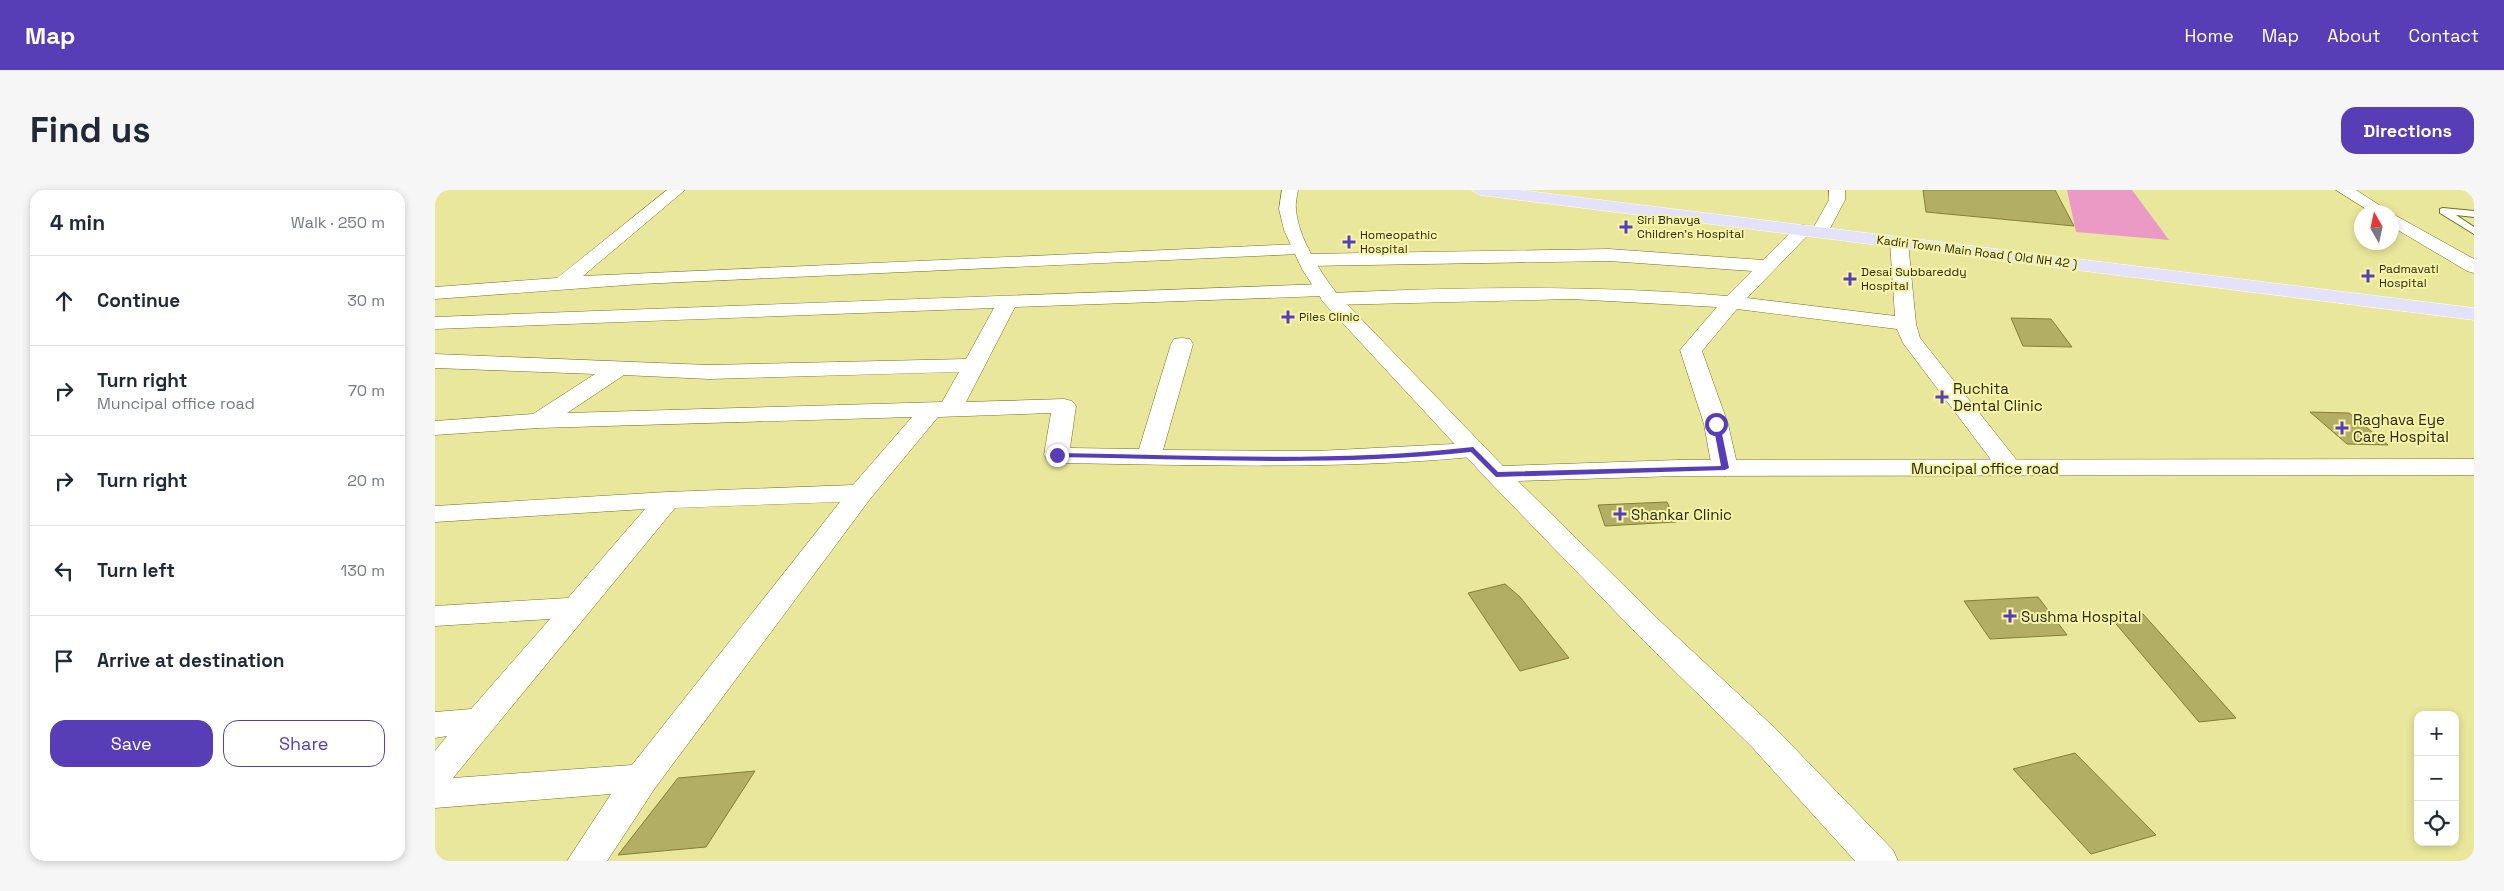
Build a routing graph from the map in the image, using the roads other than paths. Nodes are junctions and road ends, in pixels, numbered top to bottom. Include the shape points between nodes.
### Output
1 (677, 190) edge
2 (1290, 190) edge
3 (1480, 190) edge
4 (1832, 190) edge
5 (2341, 190) edge
6 (1526, 192) edge
7 (2369, 205) edge
8 (2474, 214) edge
9 (2399, 223) edge
10 (1815, 229) junction
11 (2474, 231) edge
12 (1899, 242) junction
13 (1304, 254) junction
14 (1767, 266) junction
15 (2474, 267) edge
16 (562, 284) junction
17 (435, 293) edge
18 (1327, 294) junction
19 (1008, 301) junction
20 (1731, 302) junction
21 (2474, 309) edge
22 (2474, 314) edge
23 (435, 323) edge
24 (1905, 324) junction
25 (1182, 344) dead end
26 (435, 362) edge
27 (974, 365) junction
28 (618, 369) junction
29 (940, 410) junction
30 (539, 421) junction
31 (435, 428) edge
32 (1473, 450) junction
33 (1149, 456) junction
34 (2474, 467) edge
35 (1725, 468) junction
36 (2010, 468) junction
37 (1496, 474) junction
38 (861, 493) junction
39 (667, 500) junction
40 (435, 514) edge
41 (577, 607) junction
42 (435, 616) edge
43 (481, 721) junction
44 (435, 725) edge
45 (435, 775) edge
46 (642, 778) junction
47 (435, 794) edge
48 (587, 861) edge
49 (1879, 861) edge

1 - 16 street
2 - 13 street via 1287,210
3 - 6 main road, Kadiri Town Main Road ( Old NH 42 )
4 - 10 street via 1837,200
5 - 7 street
6 - 10 main road, Kadiri Town Main Road ( Old NH 42 )
8 - 11 lane via 2443,211
9 - 15 street
10 - 12 main road, Kadiri Town Main Road ( Old NH 42 )
10 - 14 street
10 - 21 main road, Kadiri Town Main Road ( Old NH 42 )
12 - 22 main road, Kadiri Town Main Road ( Old NH 42 )
12 - 24 street
13 - 14 street via 1609,255
13 - 16 street via 640,278
13 - 18 street
14 - 20 street
16 - 17 street
18 - 19 street
18 - 20 street via 1572,294
18 - 32 street
19 - 23 street
19 - 27 street
20 - 24 street
20 - 35 street via 1691,350 1716,424
24 - 36 street via 1910,339
25 - 33 street
26 - 28 street
27 - 28 street via 709,372
27 - 29 street
28 - 30 street
29 - 30 street
29 - 33 street via 1064,406 1057,455
29 - 38 street
30 - 31 street
32 - 33 street via 1398,457 1303,459
32 - 37 street
34 - 36 street, Muncipal office road
35 - 36 street, Muncipal office road
35 - 37 street, Muncipal office road
37 - 49 street via 1764,738
38 - 39 street
38 - 46 street
39 - 40 street
39 - 41 street
41 - 42 street
41 - 43 street
43 - 44 street
43 - 45 street
46 - 47 street
46 - 48 street

